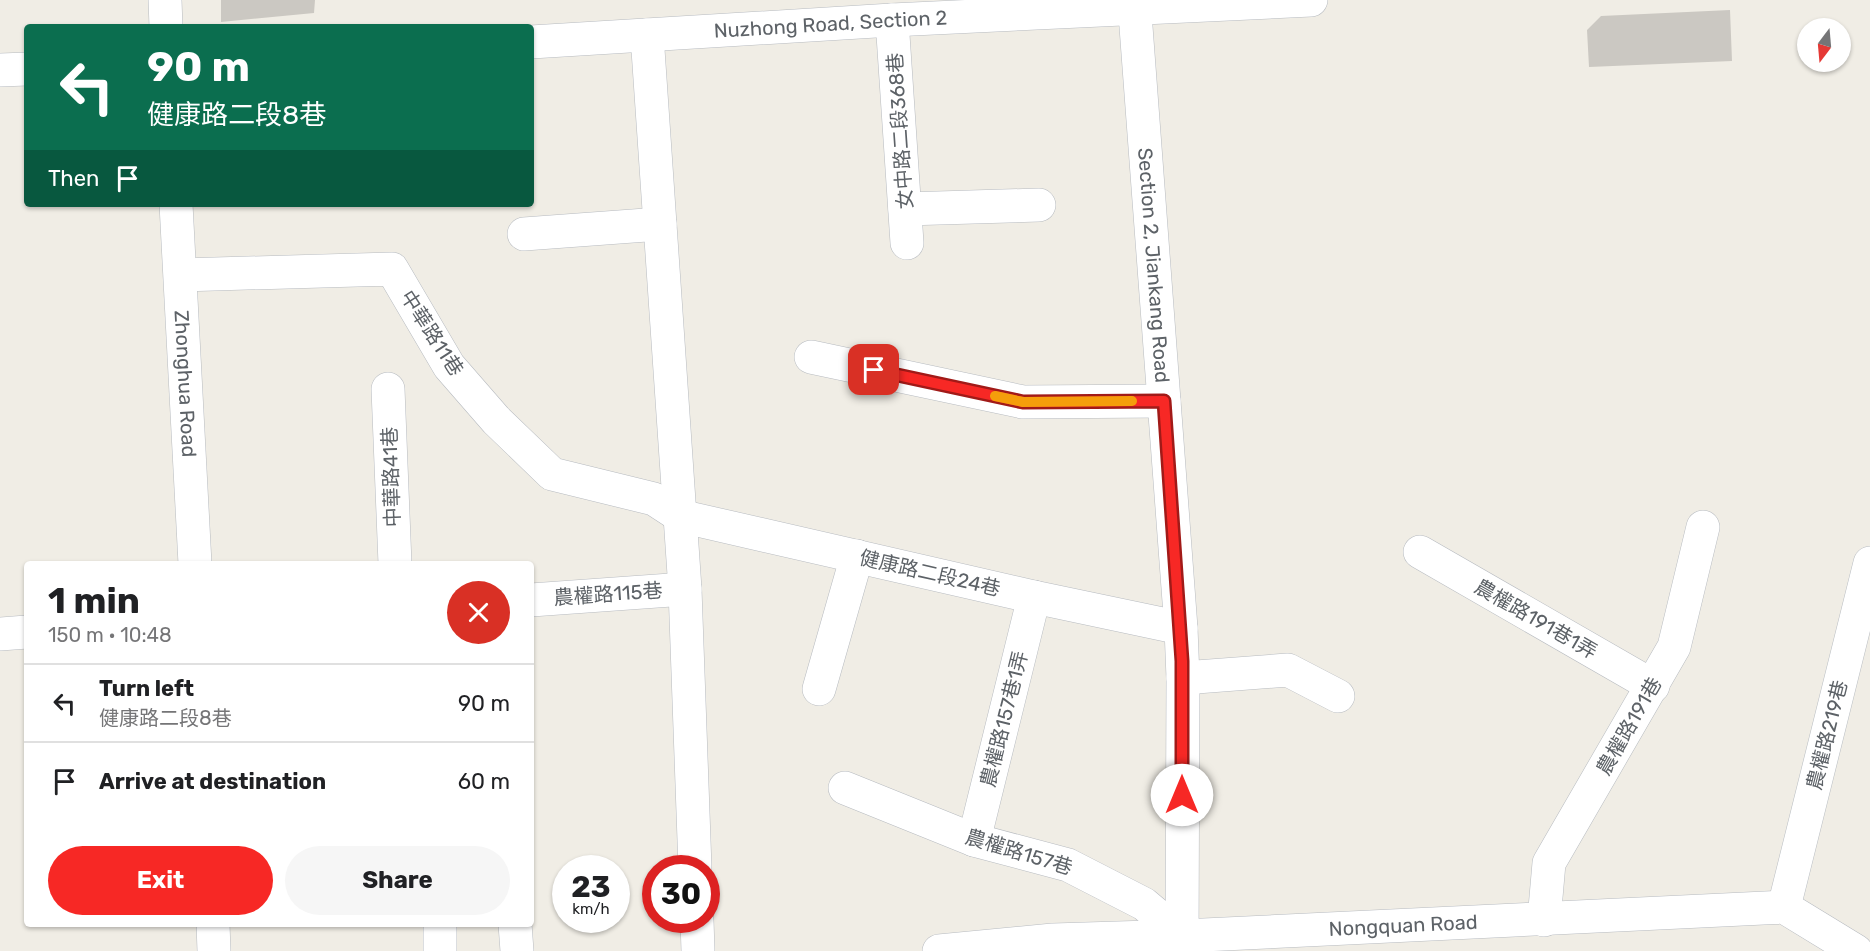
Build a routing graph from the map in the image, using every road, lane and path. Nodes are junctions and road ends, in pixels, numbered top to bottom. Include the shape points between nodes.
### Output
1 (165, 0) edge
2 (1311, 0) edge
3 (1134, 5) edge
4 (892, 20) junction
5 (166, 24) edge
6 (647, 35) junction
7 (534, 42) edge
8 (24, 69) edge
9 (0, 70) edge
10 (1039, 205) dead end
11 (176, 207) edge
12 (905, 209) junction
13 (660, 224) junction
14 (524, 234) dead end
15 (907, 243) dead end
16 (181, 275) junction
17 (811, 357) dead end
18 (387, 389) dead end
19 (1164, 401) junction
20 (680, 516) junction
21 (1703, 527) dead end
22 (1420, 552) dead end
23 (856, 556) junction
24 (195, 561) edge
25 (395, 561) edge
26 (1870, 563) edge
27 (685, 589) junction
28 (1034, 597) junction
29 (534, 600) edge
30 (1181, 628) junction
31 (24, 632) edge
32 (0, 634) edge
33 (1183, 678) junction
34 (1653, 687) junction
35 (819, 689) dead end
36 (1338, 696) dead end
37 (846, 788) dead end
38 (974, 840) junction
39 (695, 855) edge
40 (1784, 907) junction
41 (1544, 920) junction
42 (213, 927) edge
43 (440, 927) edge
44 (515, 927) edge
45 (697, 933) edge
46 (1182, 944) edge
47 (1051, 946) edge
48 (214, 951) edge
49 (440, 951) edge
50 (517, 951) edge
51 (698, 951) edge
52 (939, 951) edge
53 (1856, 951) edge

1 - 5 street
2 - 3 street, Nuzhong Road, Section 2
3 - 4 street, Nuzhong Road, Section 2
3 - 19 street, Section 2, Jiankang Road
4 - 6 street, Nuzhong Road, Section 2
4 - 12 street, 女中路二段368巷
6 - 7 street, Nuzhong Road, Section 2
6 - 13 street
8 - 9 street
10 - 12 street
11 - 16 street, Zhonghua Road
12 - 15 street, 女中路二段368巷
13 - 14 street
13 - 20 street
16 - 20 street, 中華路11巷 via 392,269 449,366 496,420 552,474 654,499
16 - 24 street, Zhonghua Road
17 - 19 street via 1023,402
18 - 25 street, 中華路41巷
19 - 30 street, Section 2, Jiankang Road
20 - 23 street, 健康路二段24巷
20 - 27 street
21 - 34 street, 農權路191巷 via 1674,647
22 - 34 street, 農權路191巷1弄
23 - 28 street, 健康路二段24巷
23 - 35 street
26 - 40 street, 農權路219巷
27 - 29 street, 農權路115巷
27 - 39 street
28 - 30 street, 健康路二段24巷
28 - 38 street, 農權路157巷1弄
30 - 33 street, Section 2, Jiankang Road
31 - 32 street
33 - 36 street via 1288,670
33 - 46 street, Section 2, Jiankang Road
34 - 41 street, 農權路191巷 via 1549,863
37 - 38 street, 農權路157巷
38 - 46 street, 農權路157巷 via 1068,865 1144,904
40 - 41 street, Nongquan Road
40 - 53 street
41 - 46 street, Nongquan Road
42 - 48 street
43 - 49 street
44 - 50 street
45 - 51 street
46 - 47 street, Nongquan Road
47 - 52 street, Nongquan Road

